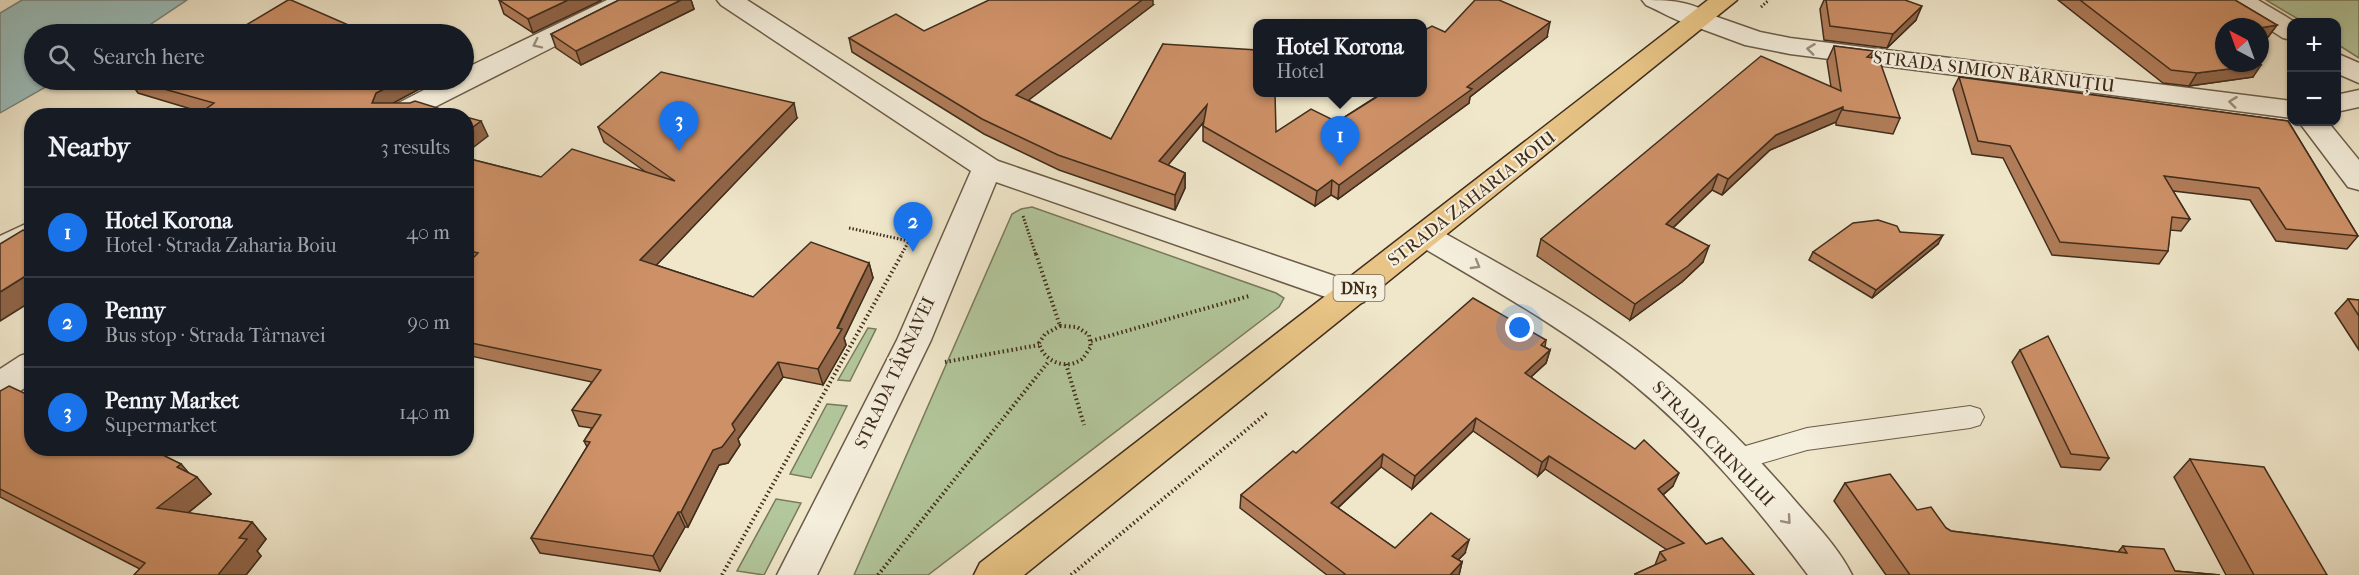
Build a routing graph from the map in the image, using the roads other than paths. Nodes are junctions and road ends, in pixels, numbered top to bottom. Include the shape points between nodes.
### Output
1 (627, 0) edge
2 (730, 0) edge
3 (1655, 0) edge
4 (2240, 0) edge
5 (1712, 9) edge
6 (2287, 29) edge
7 (2341, 63) edge
8 (474, 74) edge
9 (2359, 75) edge
10 (443, 90) edge
11 (2359, 98) edge
12 (2341, 103) edge
13 (410, 108) edge
14 (2287, 109) edge
15 (2316, 126) edge
16 (981, 180) junction
17 (2359, 180) edge
18 (24, 236) edge
19 (1426, 236) junction
20 (0, 250) edge
21 (1352, 294) junction
22 (24, 370) edge
23 (0, 387) edge
24 (1970, 417) dead end
25 (1735, 460) junction
26 (796, 575) edge
27 (994, 575) edge
28 (1832, 575) edge

1 -> 8 street
2 - 16 street
3 - 5 street, STRADA SIMION BĂRNUȚIU
4 - 6 street
14 -> 5 street, STRADA SIMION BĂRNUȚIU via 1790,46 1754,39
5 - 19 highway, STRADA ZAHARIA BOIU / DN13
7 - 9 street
10 - 13 street
11 - 12 street
15 - 17 street
16 - 21 street
16 - 26 street, STRADA TÂRNAVEI via 898,371
18 - 20 street
19 - 21 highway, STRADA ZAHARIA BOIU / DN13
19 -> 25 street, STRADA CRINULUI via 1597,339 1646,376
21 - 27 highway, STRADA ZAHARIA BOIU / DN13
22 - 23 street
24 - 25 lane via 1807,439
25 -> 28 street, STRADA CRINULUI

